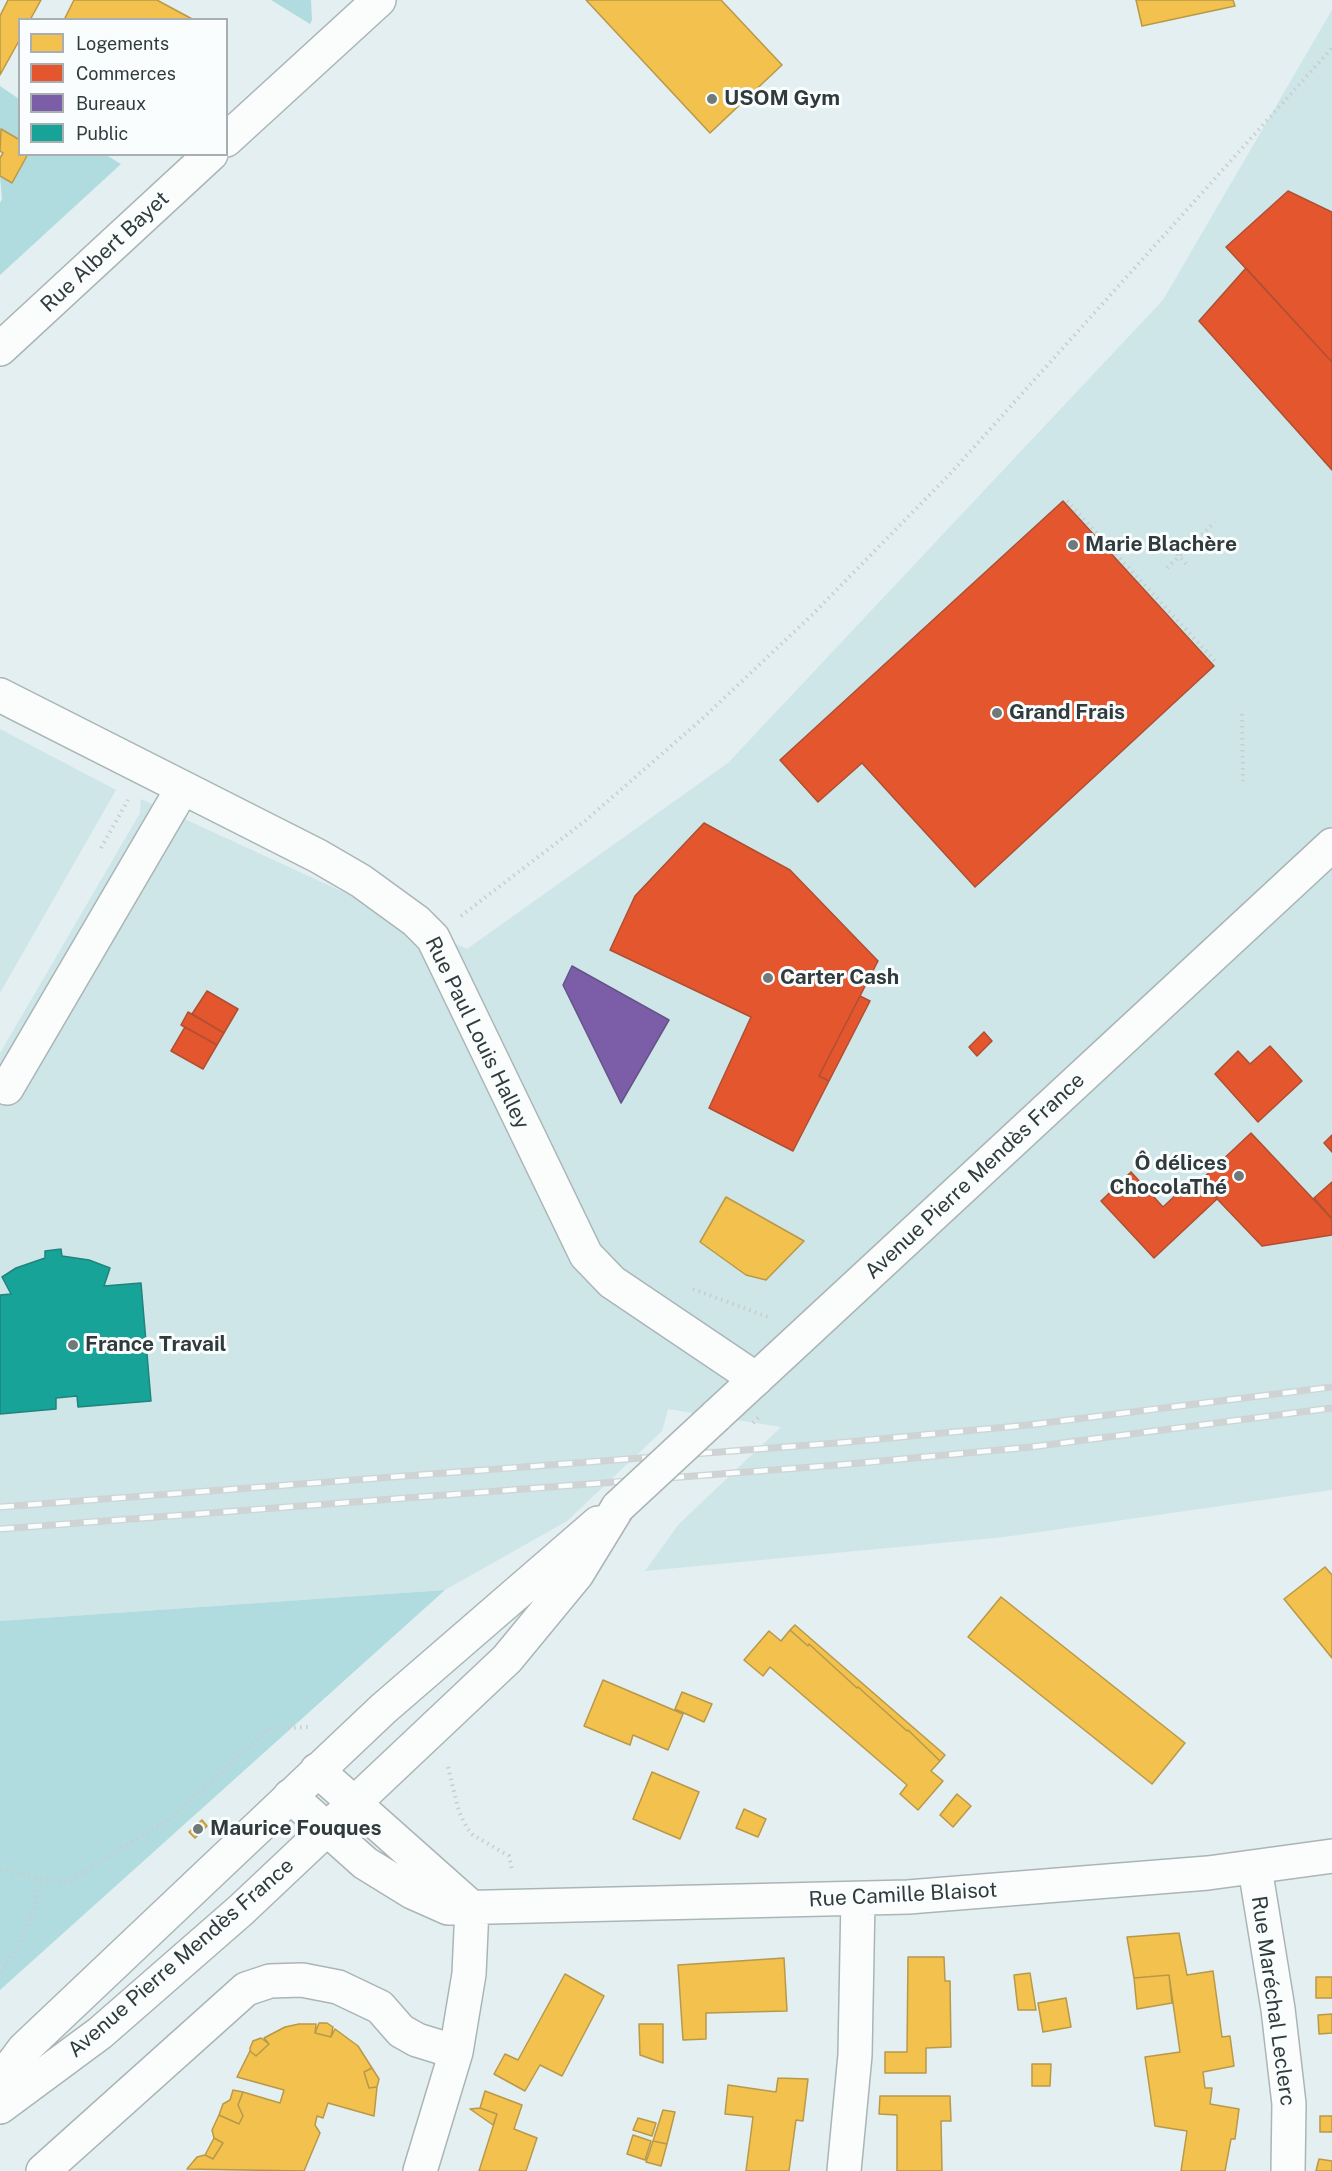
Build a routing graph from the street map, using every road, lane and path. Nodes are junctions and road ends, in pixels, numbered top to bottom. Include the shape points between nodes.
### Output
1 (379, 0) edge
2 (1332, 48) edge
3 (228, 138) edge
4 (209, 156) edge
5 (0, 349) edge
6 (1067, 501) dead end
7 (1215, 522) dead end
8 (1169, 545) dead end
9 (1179, 556) junction
10 (1189, 567) dead end
11 (1167, 568) dead end
12 (1216, 662) dead end
13 (0, 696) edge
14 (1242, 714) dead end
15 (1243, 781) dead end
16 (182, 789) junction
17 (1332, 845) edge
18 (458, 918) dead end
19 (7, 1088) dead end
20 (689, 1288) dead end
21 (768, 1317) dead end
22 (756, 1379) junction
23 (618, 1507) junction
24 (312, 1727) dead end
25 (448, 1759) dead end
26 (318, 1770) junction
27 (290, 1796) junction
28 (354, 1804) junction
29 (327, 1830) junction
30 (1332, 1856) edge
31 (1255, 1868) junction
32 (0, 1869) edge
33 (511, 1876) dead end
34 (40, 1879) junction
35 (858, 1899) junction
36 (471, 1908) junction
37 (0, 1972) edge
38 (456, 2052) junction
39 (0, 2081) edge
40 (0, 2108) edge
41 (43, 2171) edge
42 (420, 2171) edge
43 (844, 2171) edge
44 (1288, 2171) edge

1 - 3 street
2 - 18 path via 949,475 812,615 585,821
4 - 5 street, Rue Albert Bayet
6 - 12 path
7 - 9 path
8 - 9 path
9 - 10 path
9 - 11 path
13 - 16 street, Rue Paul Louis Halley
14 - 15 path
16 - 19 street
16 - 22 street, Rue Paul Louis Halley via 361,881 433,938 586,1255 612,1282
17 - 22 street, Avenue Pierre Mendès France
20 - 21 path
22 - 23 street, Avenue Pierre Mendès France, bridge
23 - 26 street, Avenue Pierre Mendès France via 522,1587
23 - 28 street, Avenue Pierre Mendès France via 577,1575 507,1659
24 - 34 path via 269,1729 168,1820 67,1882
25 - 33 path via 450,1780 467,1828 509,1856
26 - 27 street, Avenue Pierre Mendès France
26 - 28 street
27 - 29 street, Rue Camille Blaisot
27 - 39 street, Avenue Pierre Mendès France via 24,2049
28 - 29 street, Avenue Pierre Mendès France
28 - 36 street
29 - 36 street, Rue Camille Blaisot via 365,1863 412,1892 448,1908
29 - 40 street, Avenue Pierre Mendès France via 100,2033
30 - 31 street, Rue Camille Blaisot
31 - 35 street, Rue Camille Blaisot
31 - 44 street, Rue Maréchal Leclerc via 1289,2104
32 - 34 path
34 - 37 path via 30,1920 16,1951
35 - 36 street, Rue Camille Blaisot
35 - 43 street via 855,2055
36 - 38 street via 469,1974
38 - 41 street via 417,2040 402,2031 380,2007 338,1987 302,1980 270,1982 246,1989
38 - 42 street

